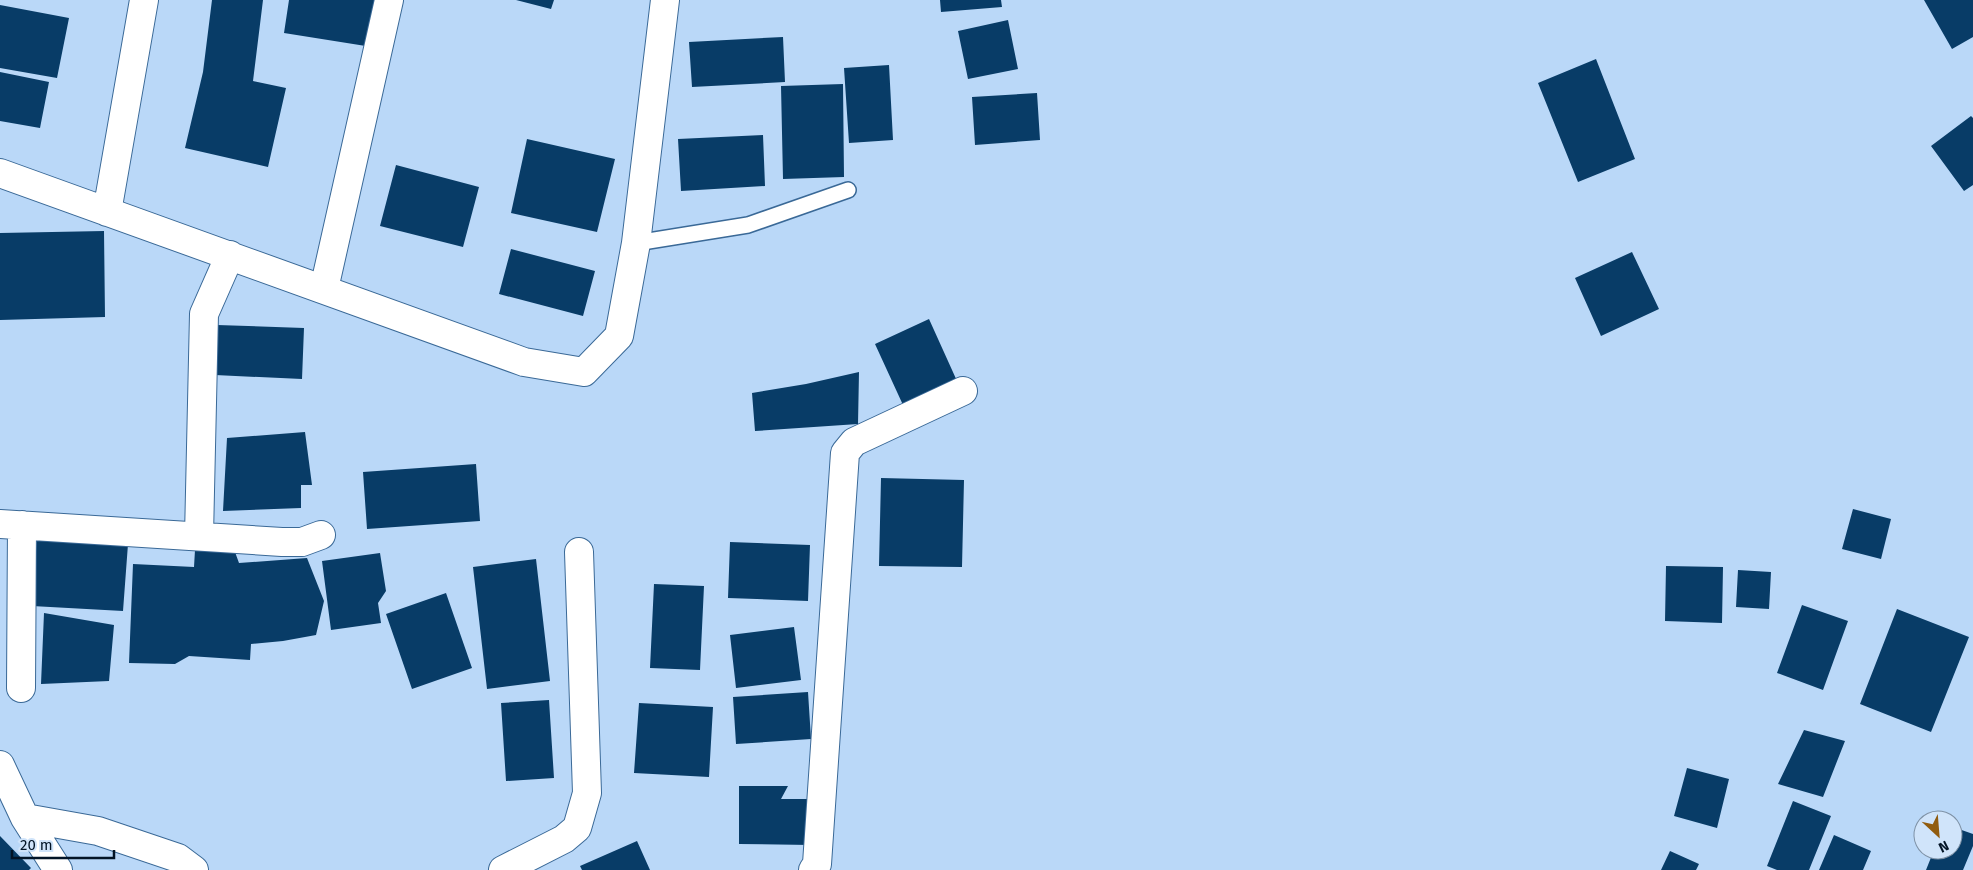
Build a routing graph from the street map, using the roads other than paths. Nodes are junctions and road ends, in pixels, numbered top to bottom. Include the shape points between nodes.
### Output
1 (144, 0) edge
2 (389, 0) edge
3 (665, 0) edge
4 (0, 174) edge
5 (848, 190) dead end
6 (107, 212) junction
7 (636, 243) junction
8 (230, 255) junction
9 (324, 289) junction
10 (963, 391) dead end
11 (11, 524) edge
12 (321, 535) dead end
13 (199, 536) junction
14 (579, 552) dead end
15 (21, 688) dead end
16 (0, 765) edge
17 (25, 818) junction
18 (58, 870) edge
19 (194, 870) edge
20 (503, 870) edge
21 (813, 870) edge

1 - 6 street
2 - 9 street
3 - 7 street
4 - 6 street
5 - 7 lane via 748,225
6 - 8 street
7 - 9 street via 619,336 584,372 524,362
8 - 9 street
8 - 13 street via 204,314
10 - 21 street via 854,442 844,453 818,854
11 - 13 street
11 - 15 street
12 - 13 street via 302,542
14 - 20 street via 587,793 577,828 564,839
16 - 17 street
17 - 18 street
17 - 19 street via 98,831 178,858

